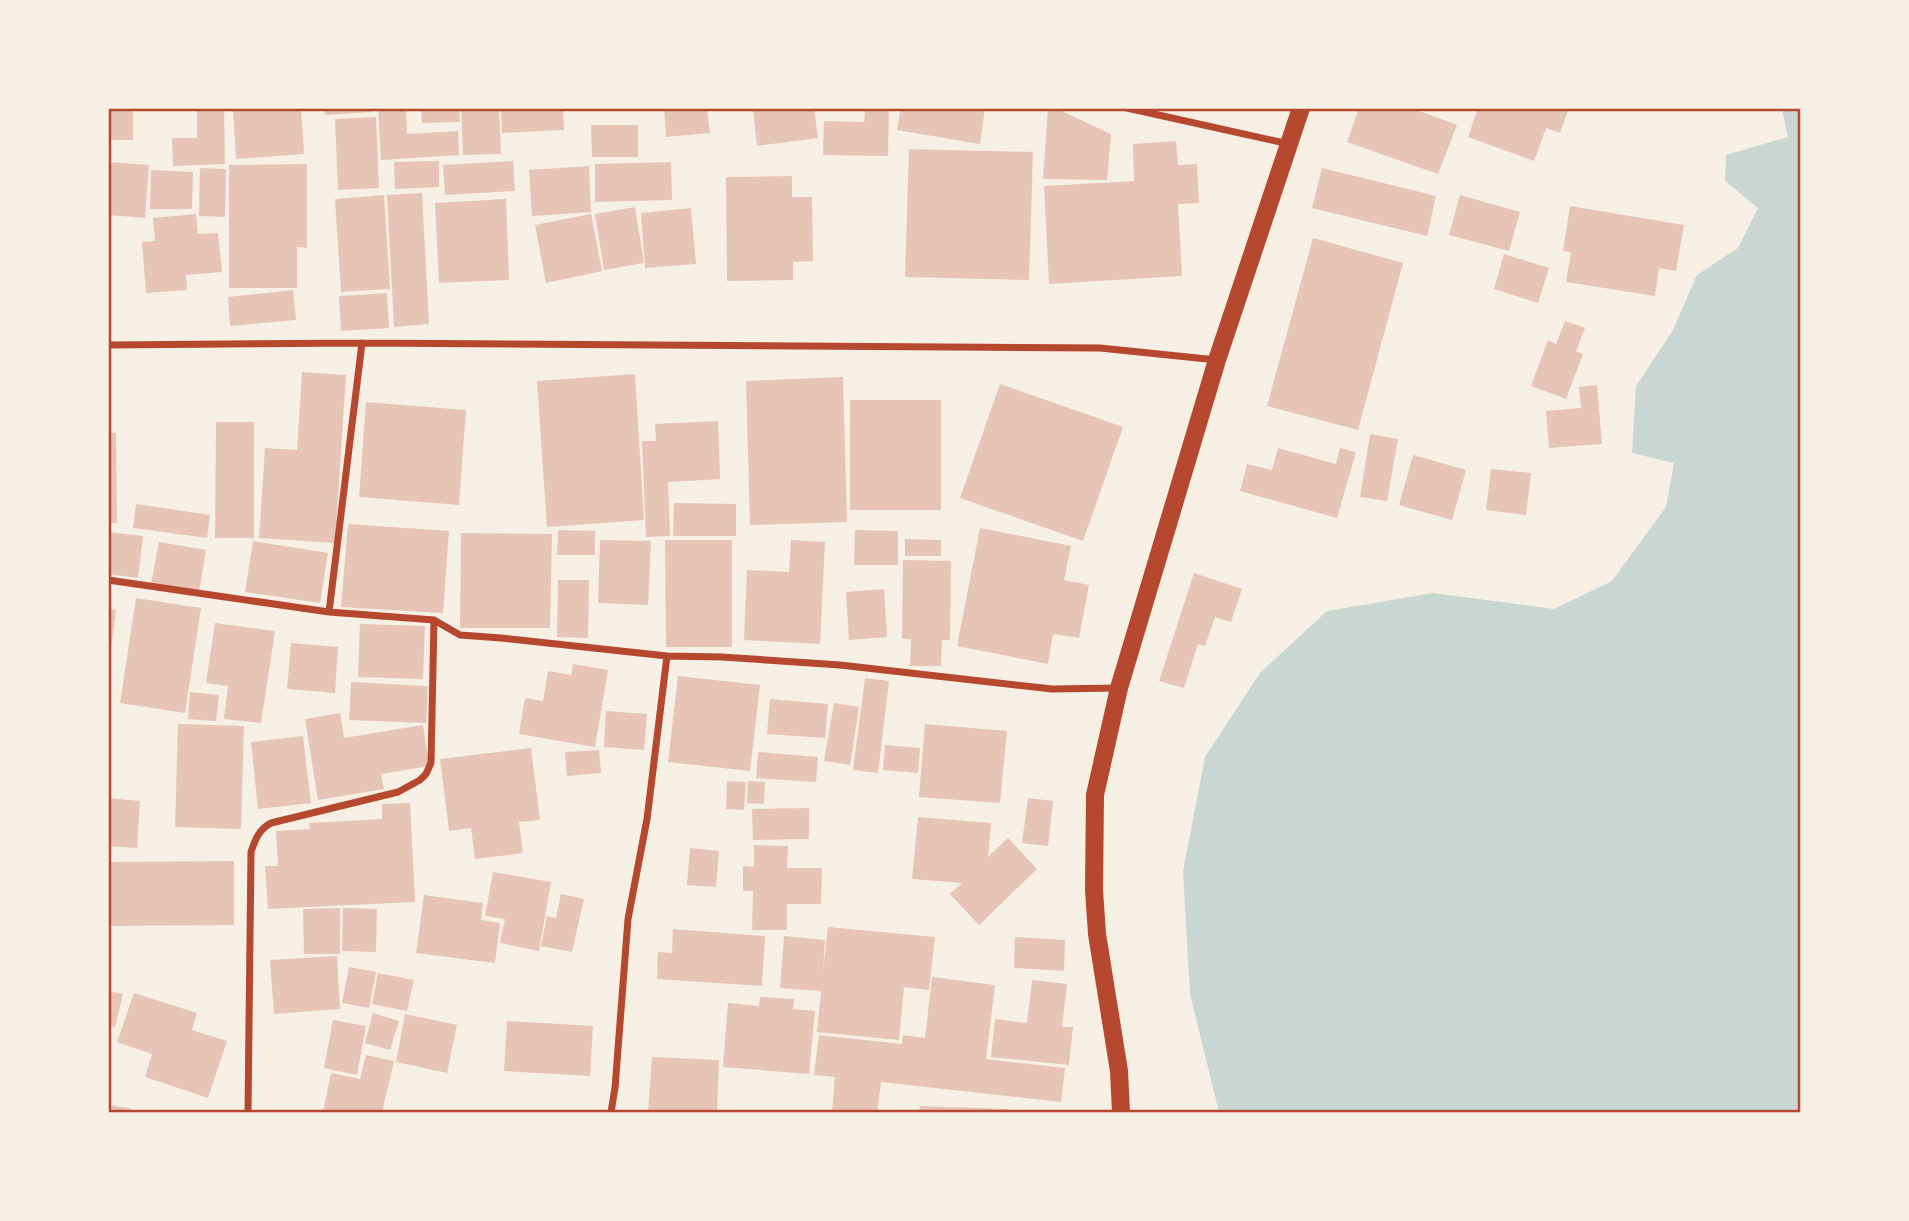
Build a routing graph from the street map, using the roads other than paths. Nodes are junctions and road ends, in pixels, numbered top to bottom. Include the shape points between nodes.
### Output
1 (1127, 108) edge
2 (1301, 108) edge
3 (1289, 145) junction
4 (362, 343) junction
5 (108, 345) edge
6 (1217, 360) junction
7 (108, 580) edge
8 (329, 612) junction
9 (435, 620) junction
10 (667, 656) junction
11 (1119, 688) junction
12 (248, 1112) edge
13 (611, 1112) edge
14 (1121, 1112) edge

1 - 3 street
2 - 3 main road
3 - 6 main road
4 - 5 street
4 - 6 street via 1100,348
4 - 8 street
6 - 11 main road
7 - 8 street
8 - 9 street
9 - 10 street via 460,635
9 - 12 street via 431,763 426,774 398,792 271,823 260,830 254,843
10 - 11 street via 840,665 1052,689
10 - 13 street via 628,919
11 - 14 main road via 1095,795 1094,890

